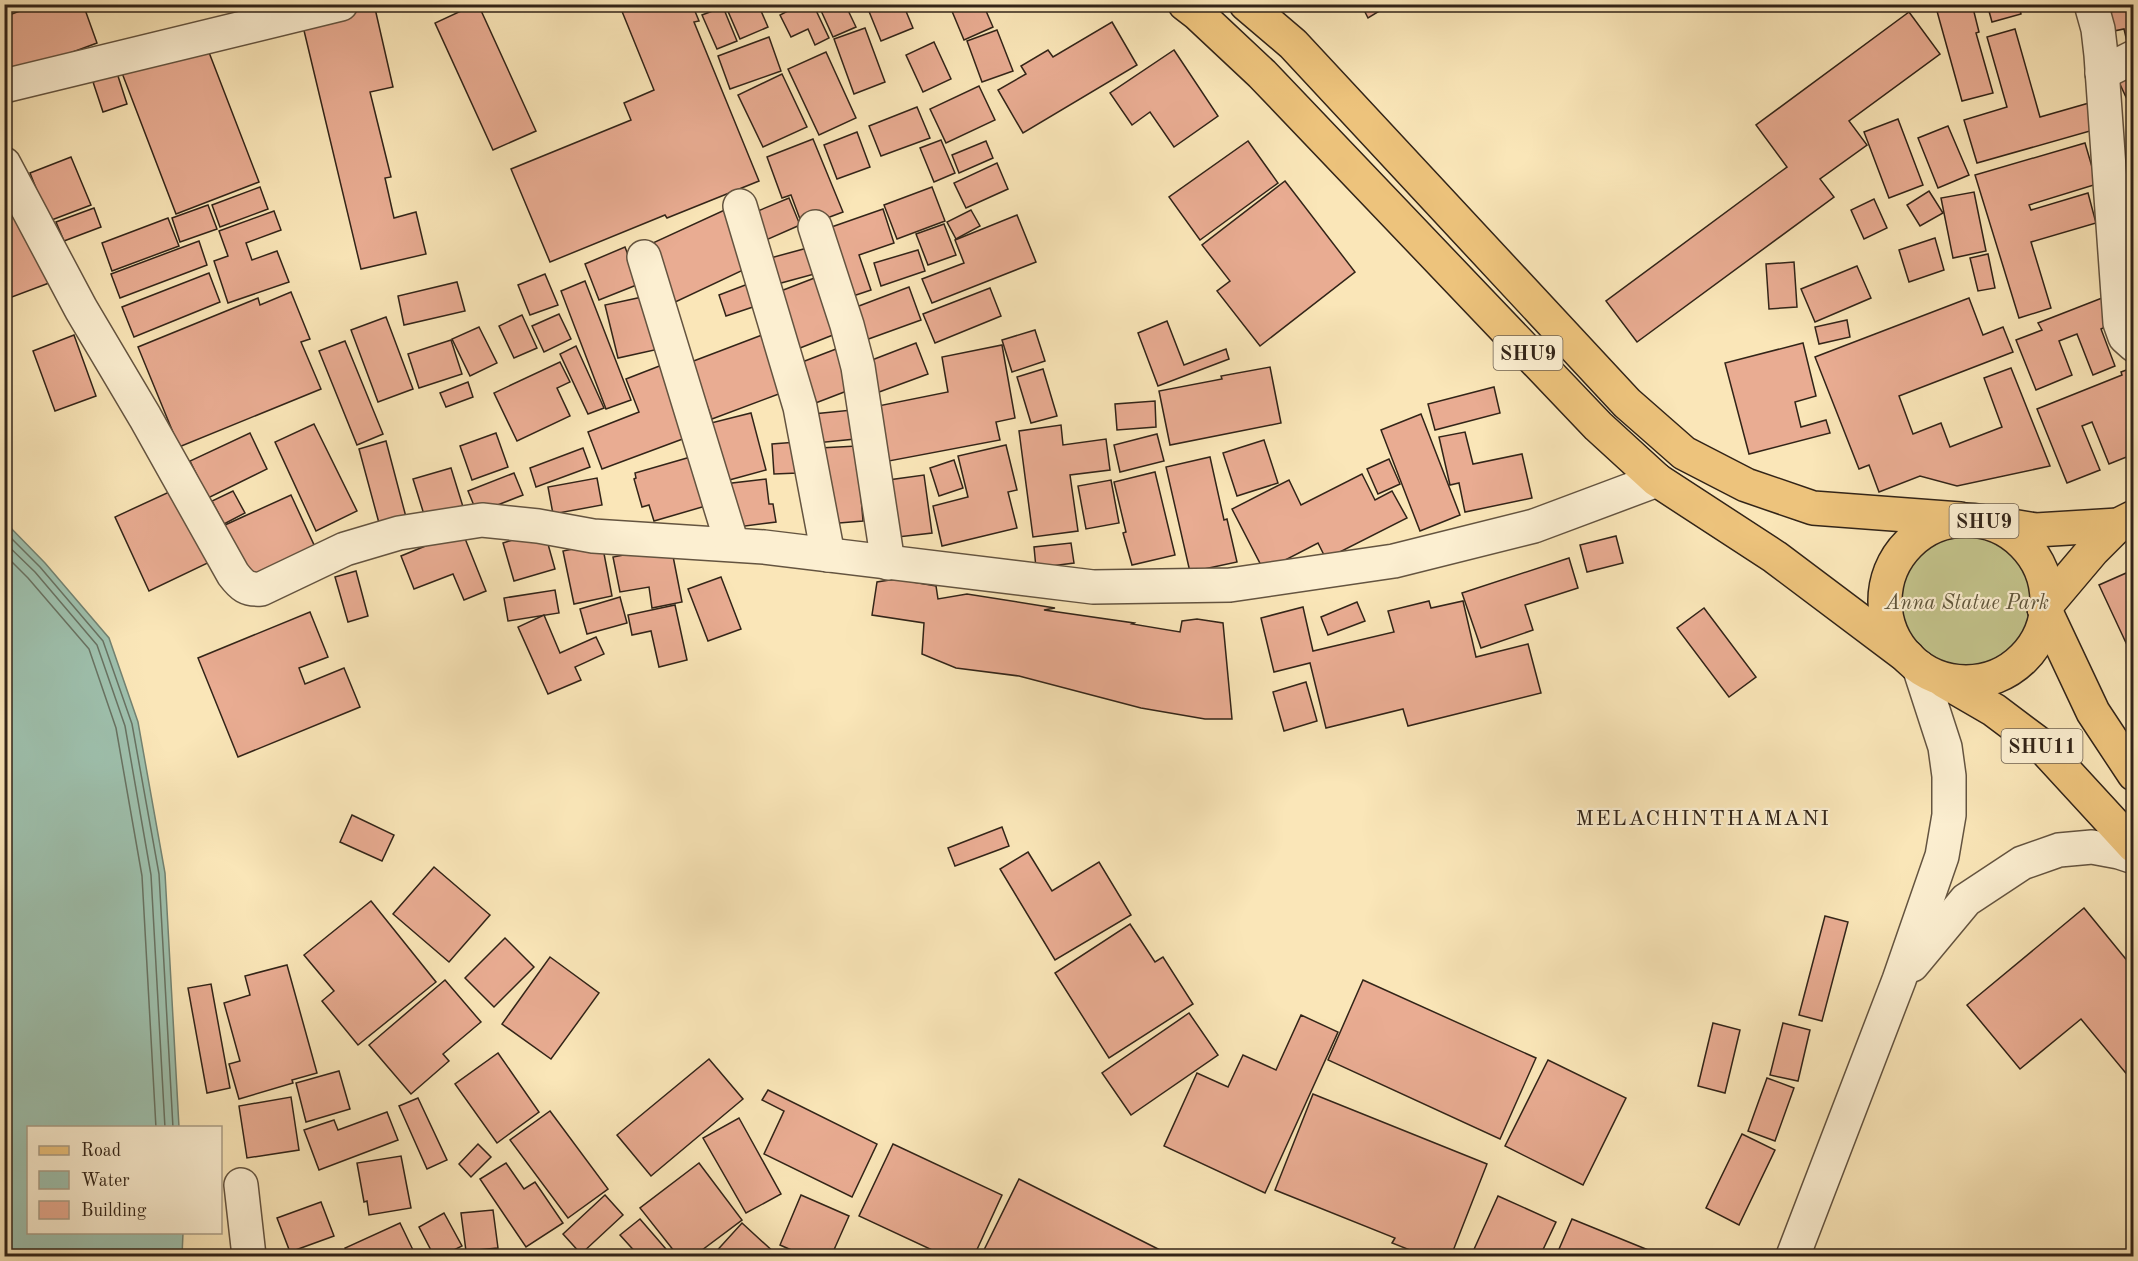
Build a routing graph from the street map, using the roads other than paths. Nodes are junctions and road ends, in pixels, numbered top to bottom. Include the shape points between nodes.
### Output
1 (341, 4) edge
2 (1185, 4) edge
3 (1246, 4) edge
4 (2091, 4) edge
5 (2133, 57) edge
6 (2102, 73) junction
7 (4, 86) edge
8 (4, 164) edge
9 (740, 206) dead end
10 (815, 226) dead end
11 (644, 257) dead end
12 (2133, 345) edge
13 (1657, 480) junction
14 (1974, 520) junction
15 (2126, 521) edge
16 (732, 544) junction
17 (828, 555) junction
18 (888, 562) junction
19 (2044, 608) junction
20 (1919, 666) junction
21 (2133, 774) edge
22 (2133, 846) edge
23 (2133, 857) edge
24 (1899, 980) junction
25 (241, 1185) dead end
26 (249, 1257) edge
27 (1793, 1257) edge

1 - 7 street
2 - 13 main road, SHU9 via 1262,74 1598,426
3 - 14 main road, SHU9 via 1293,44 1627,403 1684,453 1746,485 1813,508
4 - 6 street
5 - 6 street
6 - 12 street via 2120,323
8 - 16 street via 81,309 241,585 250,590 261,589 345,549 399,533 482,520 594,536
9 - 17 street via 800,407
10 - 18 street via 858,367
11 - 16 street
13 - 18 street via 1533,525 1406,558 1230,585 1093,587
13 - 20 main road, SHU9 via 1775,557
14 - 15 main road, SHU9 via 2036,530
14 - 19 main road, SHU9 via 2012,533 2031,551 2044,575
14 - 20 main road, SHU9 via 1935,525 1913,539 1896,559 1887,584 1886,610 1893,636
15 - 19 main road, SHU9 via 2092,550
16 - 17 street
17 - 18 street
19 - 20 main road, SHU9 via 2045,622 2037,641 2025,658 2008,671 1969,682 1949,680
19 - 21 main road, SHU11 via 2093,712
20 - 22 main road, SHU11 via 1994,710 2042,746
20 - 24 street via 1945,747 1949,815 1942,856
23 - 24 street via 2092,847 2059,850 2022,863 1966,900
24 - 27 street
25 - 26 street

